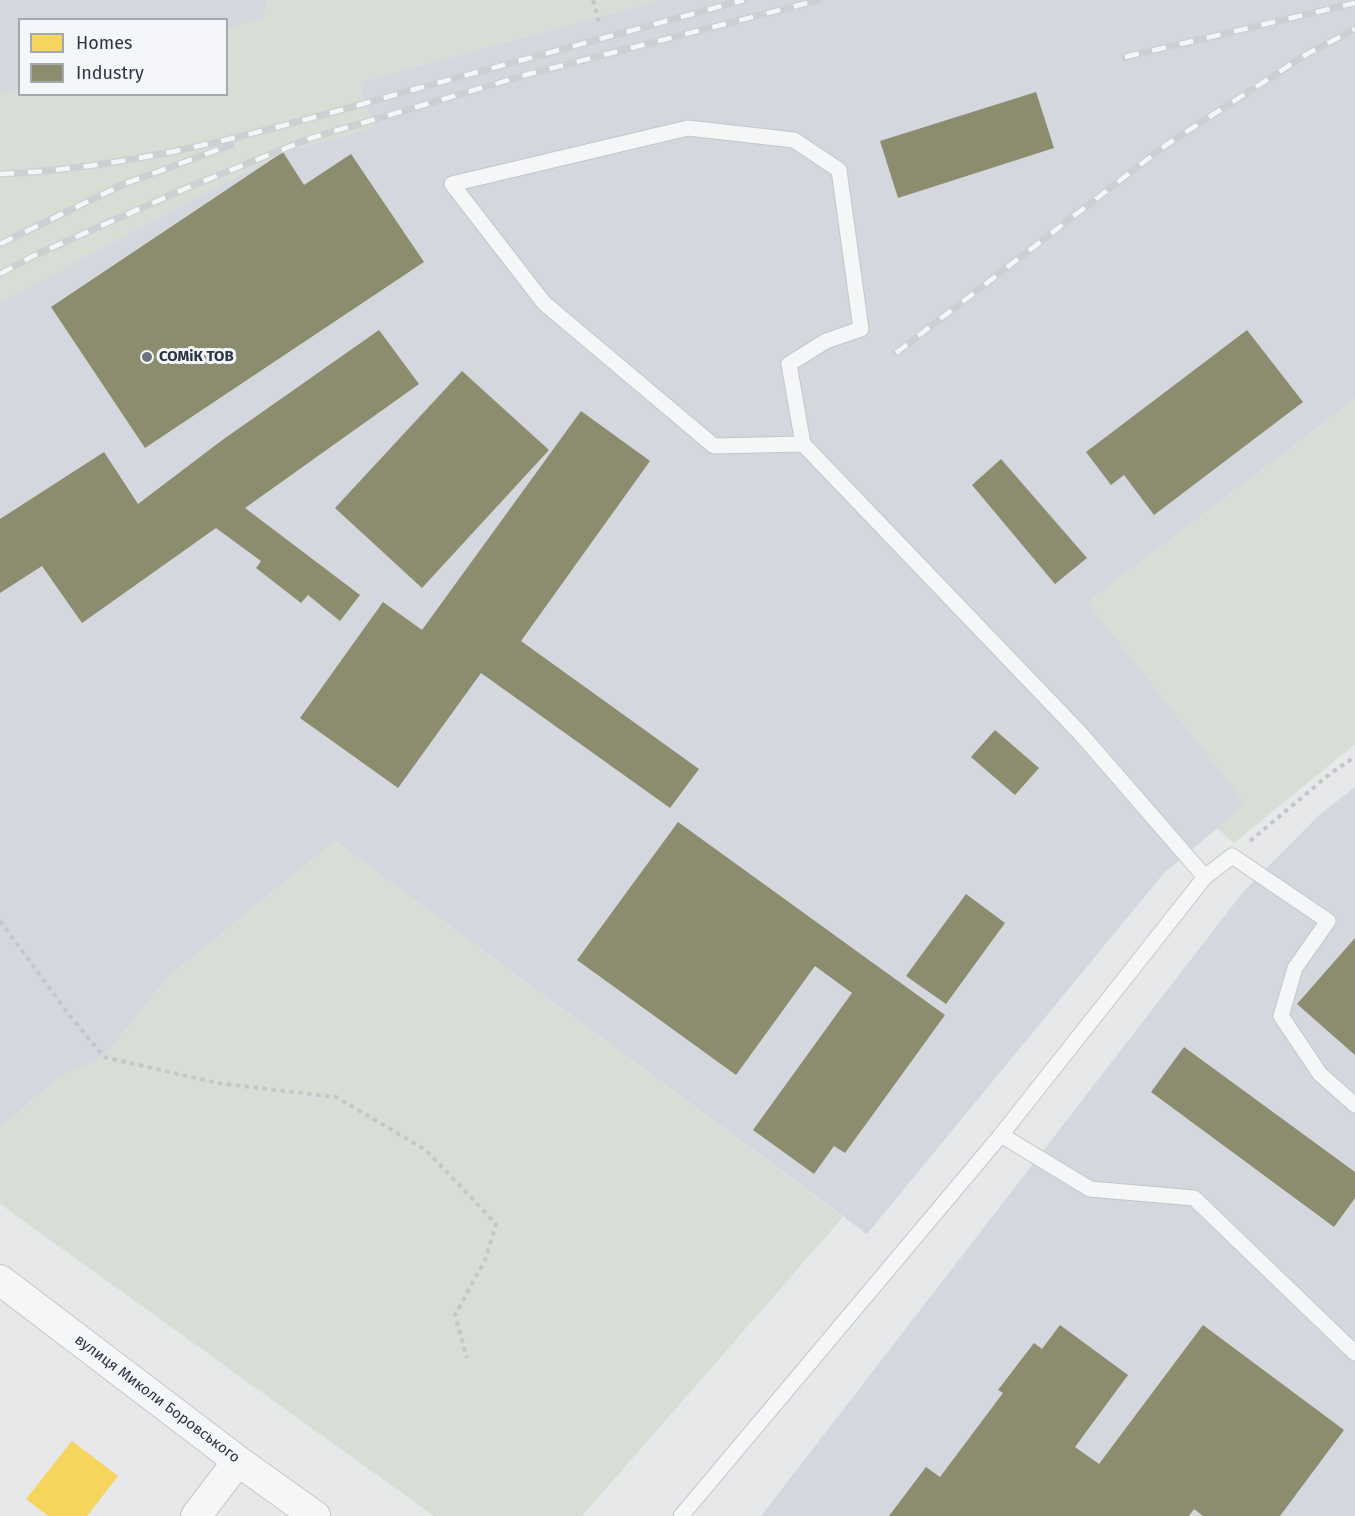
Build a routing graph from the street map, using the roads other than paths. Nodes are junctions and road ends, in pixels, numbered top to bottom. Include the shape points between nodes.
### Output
1 (802, 444) junction
2 (1205, 877) junction
3 (1355, 1105) edge
4 (1001, 1135) junction
5 (0, 1280) edge
6 (1355, 1353) edge
7 (238, 1461) junction
8 (196, 1516) edge
9 (315, 1516) edge
10 (681, 1516) edge

1 - 1 lane via 789,364 826,341 861,329 839,170 794,140 688,128 452,184 544,303 714,446
1 - 2 lane via 1080,733
2 - 3 lane via 1232,856 1328,921 1295,968 1281,1016 1320,1074
2 - 4 lane
4 - 6 lane via 1090,1189 1194,1197
4 - 10 lane
5 - 7 street, вулиця Миколи Боровського
7 - 8 street
7 - 9 street, вулиця Миколи Боровського

